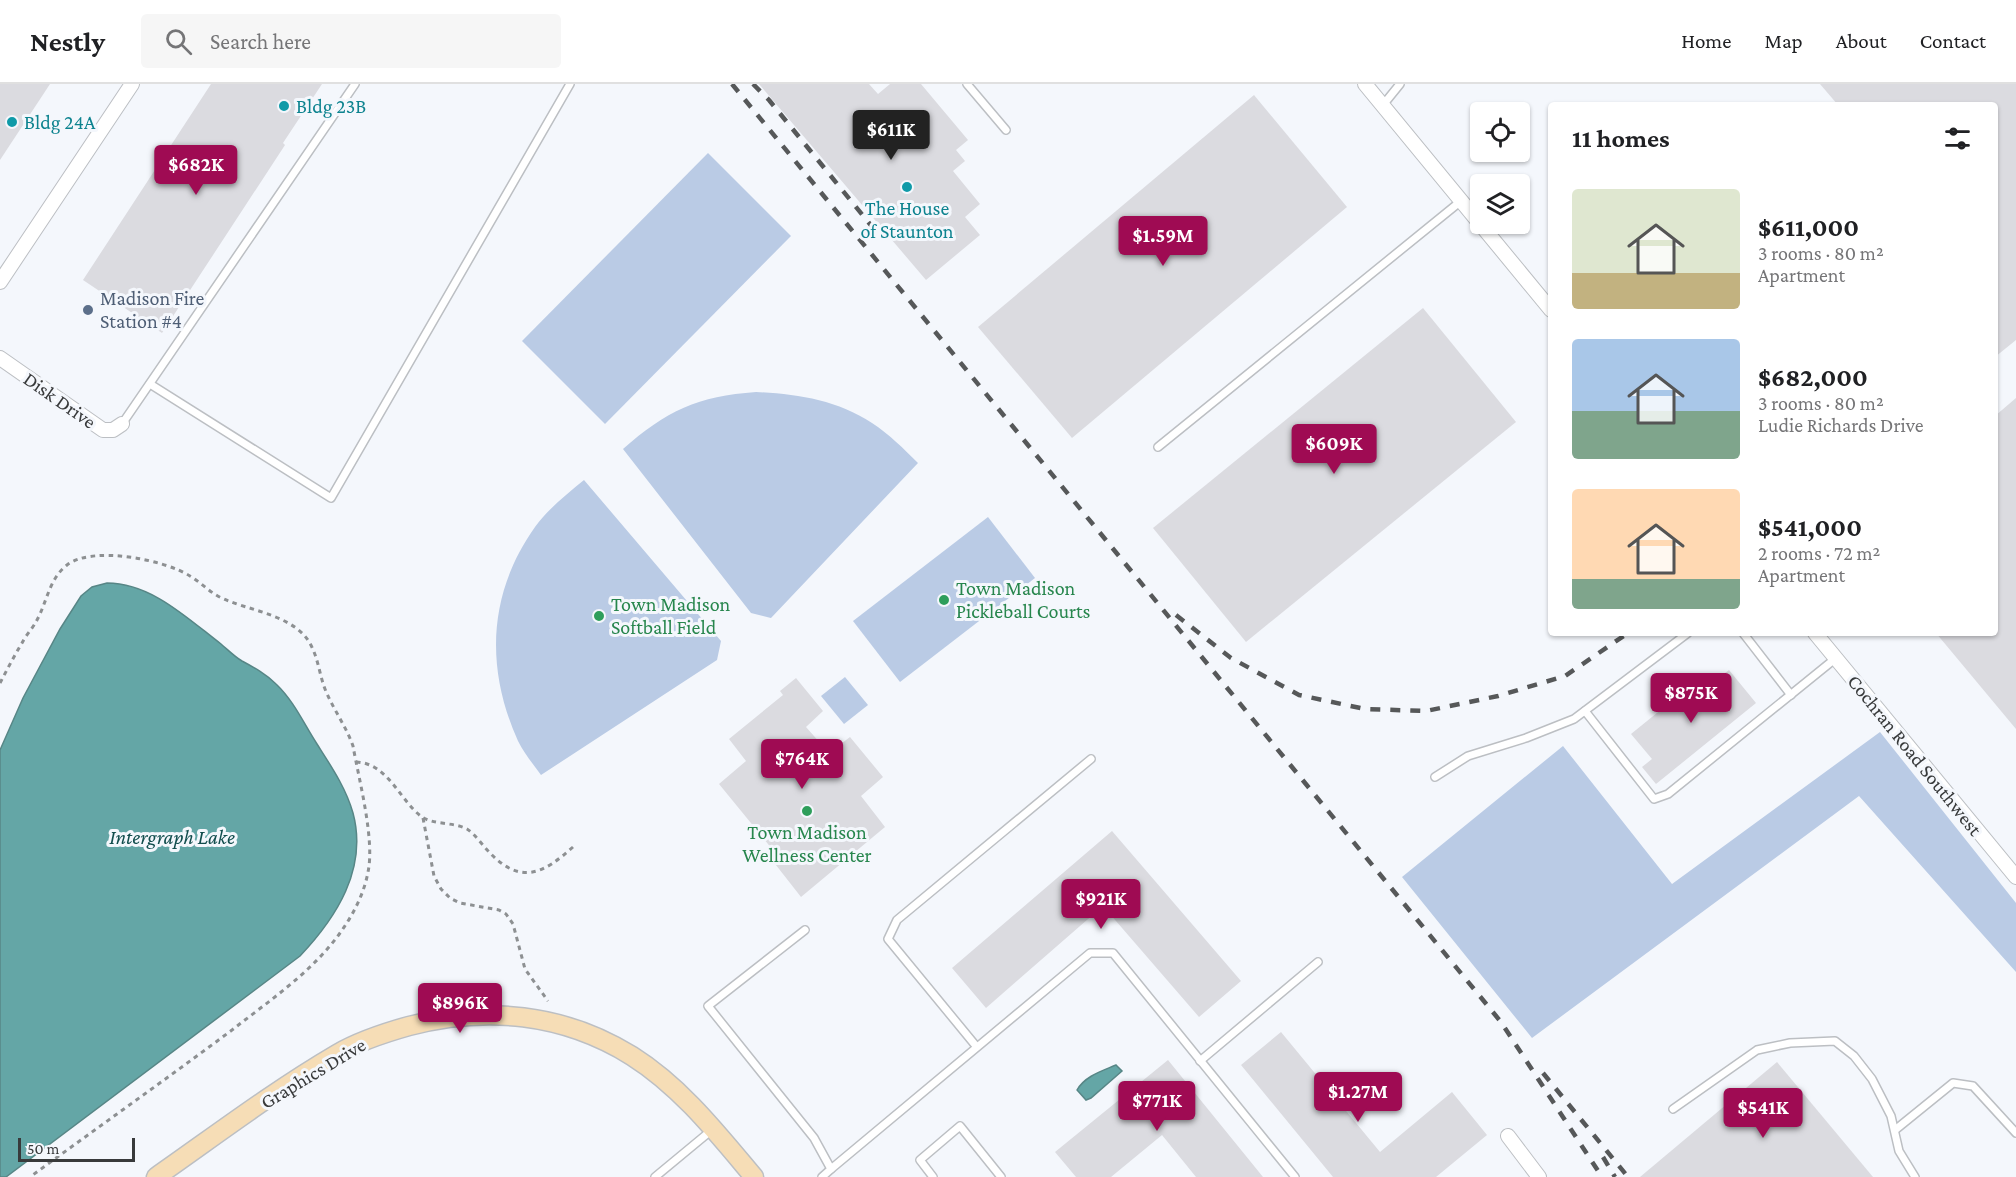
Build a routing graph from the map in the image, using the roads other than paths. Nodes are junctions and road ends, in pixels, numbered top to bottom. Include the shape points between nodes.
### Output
1 (132, 84) edge
2 (355, 84) edge
3 (570, 84) edge
4 (967, 84) edge
5 (1365, 84) edge
6 (1400, 84) edge
7 (1383, 105) junction
8 (1006, 130) dead end
9 (1461, 201) junction
10 (0, 282) edge
11 (1548, 306) edge
12 (0, 358) edge
13 (150, 384) junction
14 (122, 424) joint
15 (1158, 447) dead end
16 (1684, 636) edge
17 (1745, 636) edge
18 (1818, 636) edge
19 (1836, 658) junction
20 (1791, 695) junction
21 (1585, 711) junction
22 (1091, 759) dead end
23 (1436, 777) dead end
24 (2016, 877) edge
25 (806, 930) dead end
26 (1318, 962) dead end
27 (976, 1046) junction
28 (1200, 1061) junction
29 (1673, 1109) dead end
30 (714, 1129) junction
31 (1894, 1130) junction
32 (2016, 1133) edge
33 (1508, 1136) dead end
34 (831, 1169) junction
35 (156, 1177) edge
36 (655, 1177) edge
37 (754, 1177) edge
38 (822, 1177) edge
39 (933, 1177) edge
40 (1001, 1177) edge
41 (1295, 1177) edge
42 (1539, 1177) edge
43 (1915, 1177) edge

1 - 10 street
2 - 13 lane
3 - 13 lane via 331,498
4 - 8 lane
5 - 7 street
6 - 7 lane
7 - 9 street
9 - 11 street
9 - 15 lane
12 - 14 street, Disk Drive via 103,430 113,430
13 - 14 lane
16 - 21 lane
17 - 20 lane
18 - 19 street, Cochran Road Southwest
19 - 20 lane
19 - 24 street, Cochran Road Southwest
20 - 21 lane via 1668,795 1654,799
21 - 23 lane via 1574,719 1468,756
22 - 27 lane via 897,920 888,939
25 - 34 lane via 708,1006 814,1138
26 - 28 lane
27 - 28 lane via 1090,952 1113,953
27 - 34 lane
28 - 41 lane
29 - 31 lane via 1757,1050 1790,1042 1835,1041 1854,1056 1872,1079
30 - 35 street, Graphics Drive via 664,1080 632,1056 592,1035 507,1014 465,1015 383,1033 338,1053
30 - 36 lane
30 - 37 street, Graphics Drive
31 - 32 lane via 1953,1083 1973,1086
31 - 43 lane via 1899,1151
33 - 42 street
34 - 38 lane
39 - 40 lane via 920,1161 960,1126

